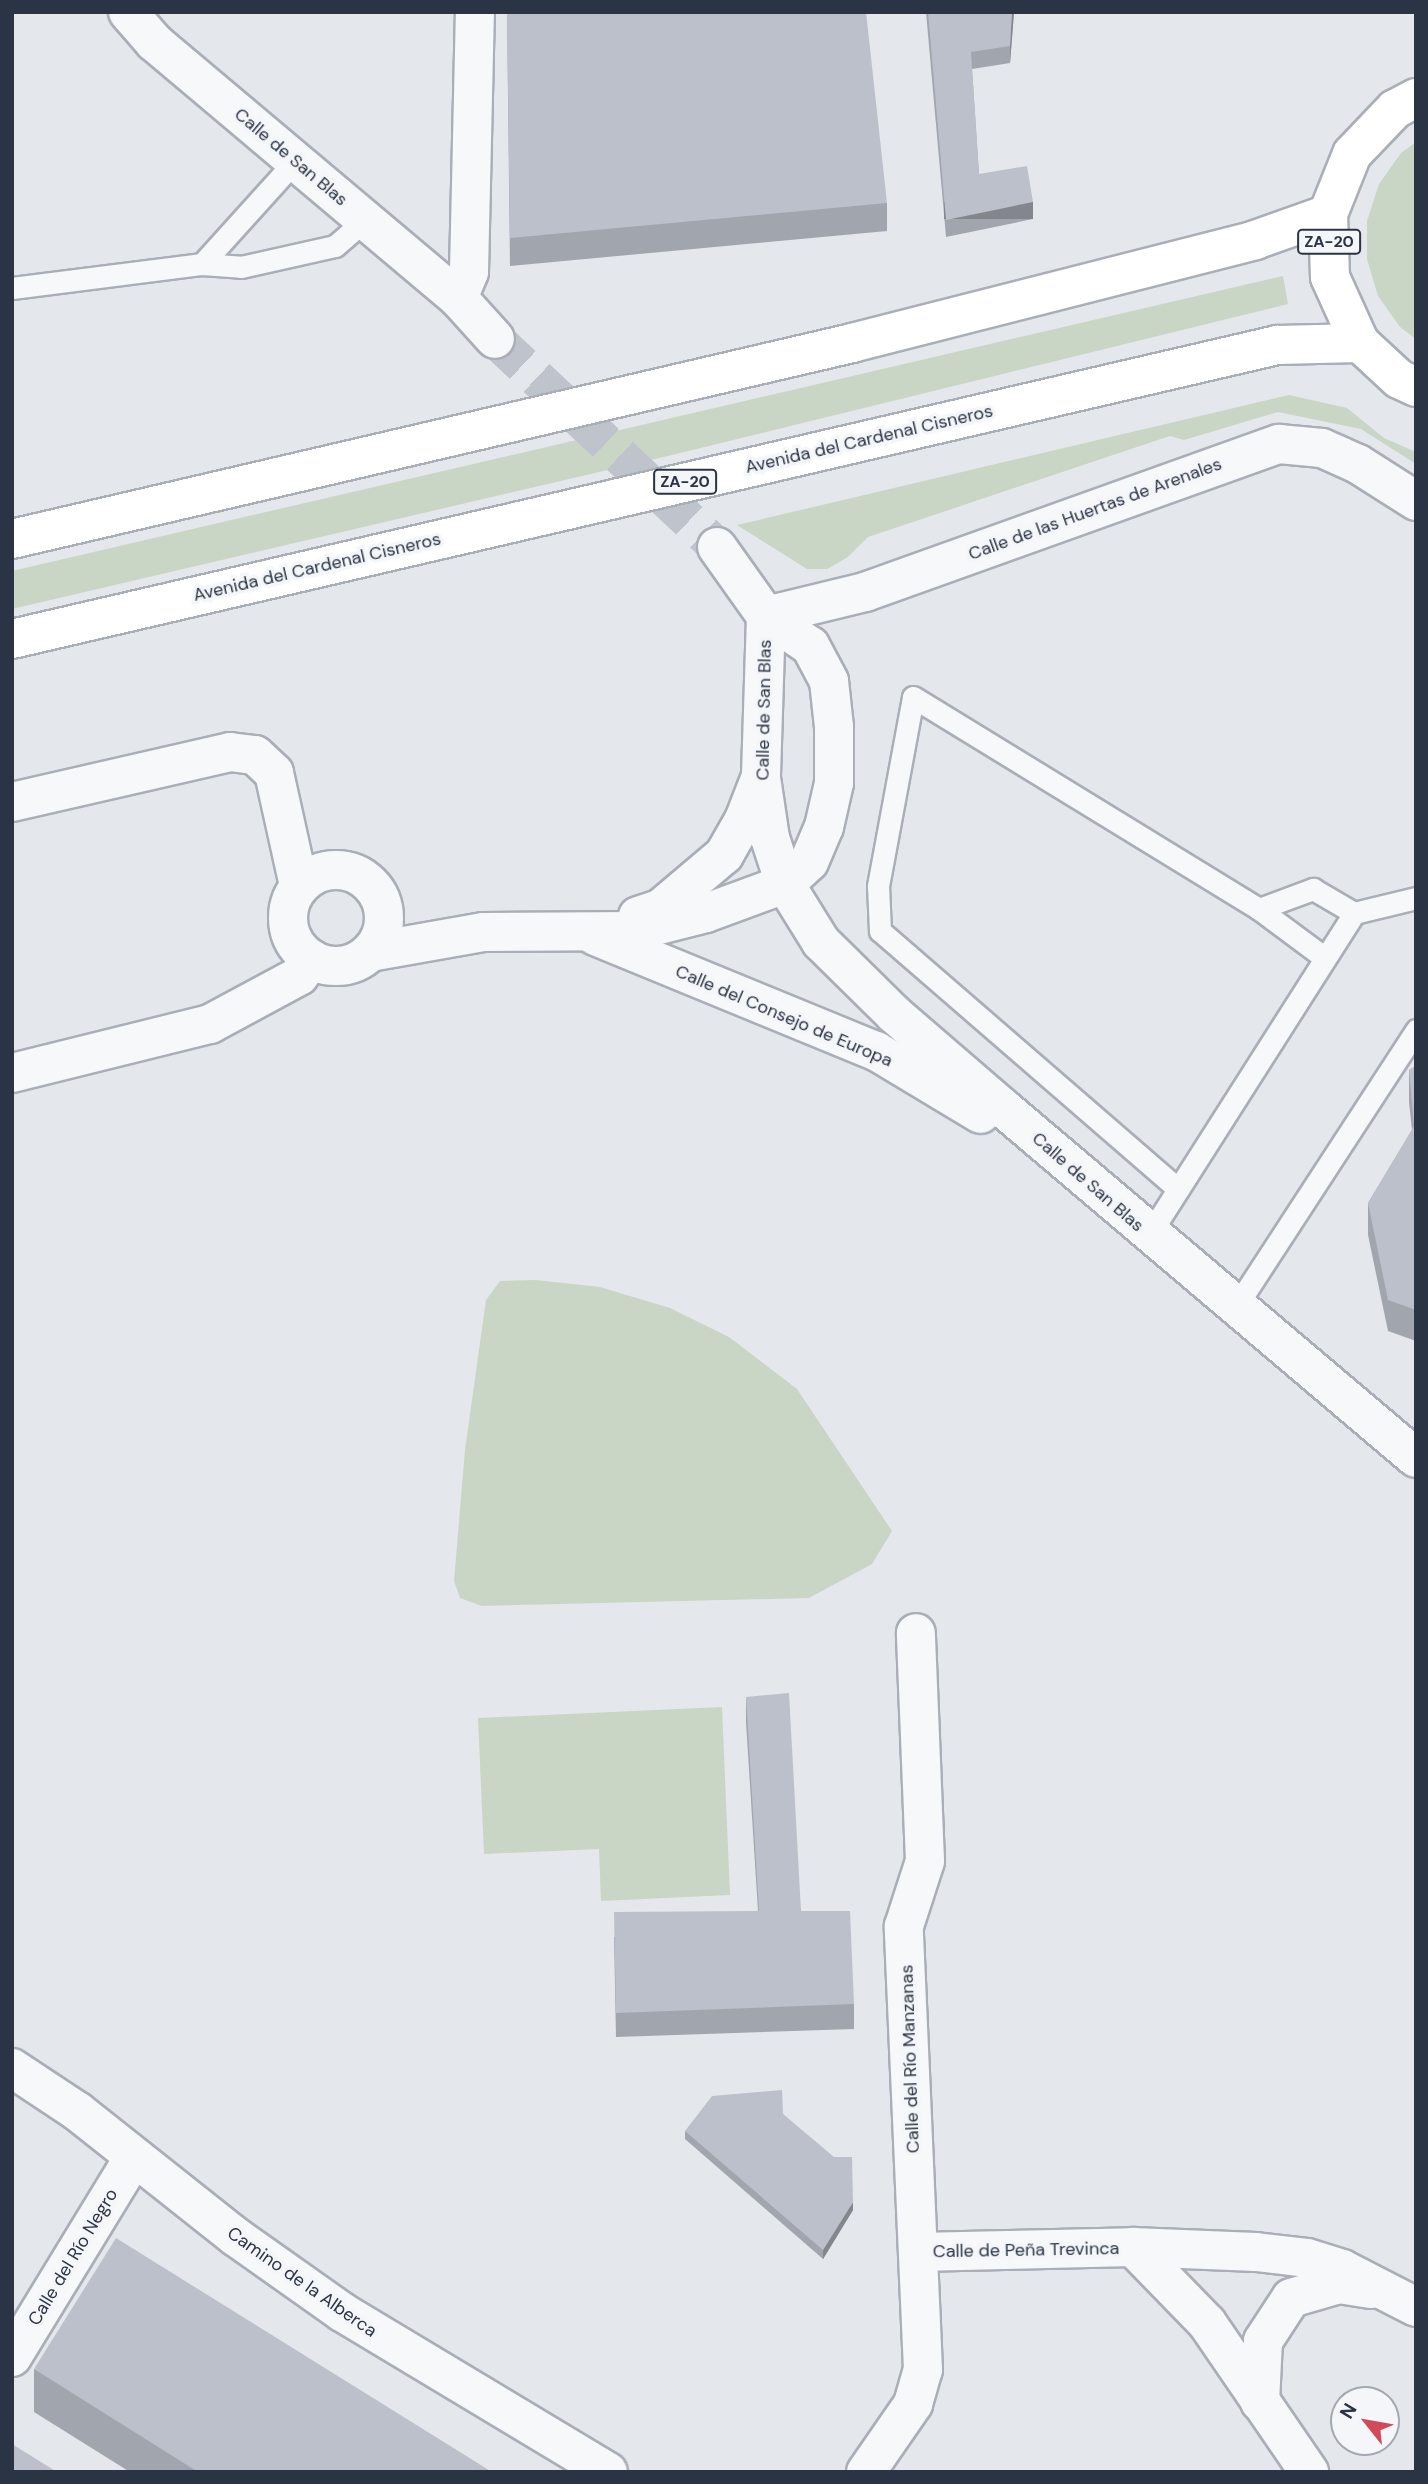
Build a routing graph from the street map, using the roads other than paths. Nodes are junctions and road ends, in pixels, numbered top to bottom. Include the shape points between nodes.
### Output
1 (128, 12) edge
2 (475, 12) edge
3 (1416, 98) edge
4 (295, 161) junction
5 (1328, 214) junction
6 (365, 220) junction
7 (202, 264) junction
8 (12, 288) edge
9 (458, 298) junction
10 (495, 339) tunnel mouth
11 (1360, 343) junction
12 (1416, 387) edge
13 (1416, 501) edge
14 (12, 539) edge
15 (717, 547) tunnel mouth
16 (766, 616) junction
17 (12, 639) edge
18 (761, 778) junction
19 (12, 802) edge
20 (785, 884) junction
21 (299, 887) junction
22 (1416, 898) edge
23 (1259, 909) junction
24 (1354, 913) junction
25 (590, 934) junction
26 (370, 952) junction
27 (1325, 958) junction
28 (312, 959) junction
29 (1416, 1030) edge
30 (12, 1073) edge
31 (1080, 1175) junction
32 (1178, 1189) junction
33 (1149, 1235) junction
34 (1235, 1308) junction
35 (1416, 1458) edge
36 (916, 1633) dead end
37 (12, 2068) edge
38 (134, 2157) junction
39 (1133, 2247) junction
40 (918, 2252) junction
41 (1399, 2299) edge
42 (12, 2357) edge
43 (1260, 2402) junction
44 (608, 2472) edge
45 (866, 2472) edge
46 (1309, 2472) edge

1 - 4 street, Calle de San Blas via 155,42
2 - 9 street via 469,272
3 - 5 highway, ZA-20 via 1395,108 1352,154
4 - 6 street, Calle de San Blas
4 - 7 lane
5 - 11 highway, ZA-20 via 1330,277
5 - 14 highway, ZA-20 via 1255,240 865,340
6 - 7 lane via 335,246 241,267
6 - 9 street, Calle de San Blas
7 - 8 lane
9 - 10 street, Calle de San Blas
11 - 12 highway, ZA-20 via 1399,379
11 - 17 highway, Avenida del Cardenal Cisneros / ZA-20 via 1277,345
13 - 16 street, Calle de las Huertas de Arenales via 1322,447 1279,444 864,592
15 - 16 street, Calle de San Blas
16 - 18 street, Calle de San Blas
16 - 20 street, Calle de San Blas via 810,646 829,681 834,727 834,783 824,827 809,862
18 - 20 street, Calle de San Blas via 770,838
18 - 25 street, Calle del Consejo de Europa via 724,855 696,882 660,909
19 - 21 street via 230,752 255,755 274,773
20 - 25 street, Calle del Consejo de Europa via 706,914 635,931
20 - 31 street, Calle de San Blas via 821,942 849,971
21 - 26 street via 312,876 333,869 358,874 371,885 384,916 382,933
21 - 28 street via 287,915 289,932 303,954
22 - 24 lane
23 - 24 lane via 1313,889
23 - 27 lane
23 - 32 lane via 913,697 878,886 880,931
24 - 27 lane
25 - 26 street, Calle del Consejo de Europa via 483,932
25 - 31 street, Calle del Consejo de Europa via 876,1051
26 - 28 street via 342,966
27 - 32 lane
28 - 30 street via 299,976 210,1024
29 - 34 lane
31 - 33 street, Calle de San Blas
32 - 33 lane
33 - 34 street, Calle de San Blas
34 - 35 street, Calle de San Blas
36 - 40 street, Calle del Río Manzanas via 926,1861 904,1926
37 - 38 street, Camino de la Alberca
38 - 42 street, Calle del Río Negro
38 - 44 street, Camino de la Alberca via 342,2312
39 - 40 street, Calle de Peña Trevinca
39 - 41 street, Calle de Peña Trevinca via 1307,2258
39 - 43 street, Calle de Peña Trevinca via 1207,2323
40 - 45 street, Calle del Río Manzanas via 922,2383 913,2404
41 - 43 street, Calle de Peña Trevinca via 1339,2284 1291,2298 1264,2340
43 - 46 street, Calle de Peña Trevinca

